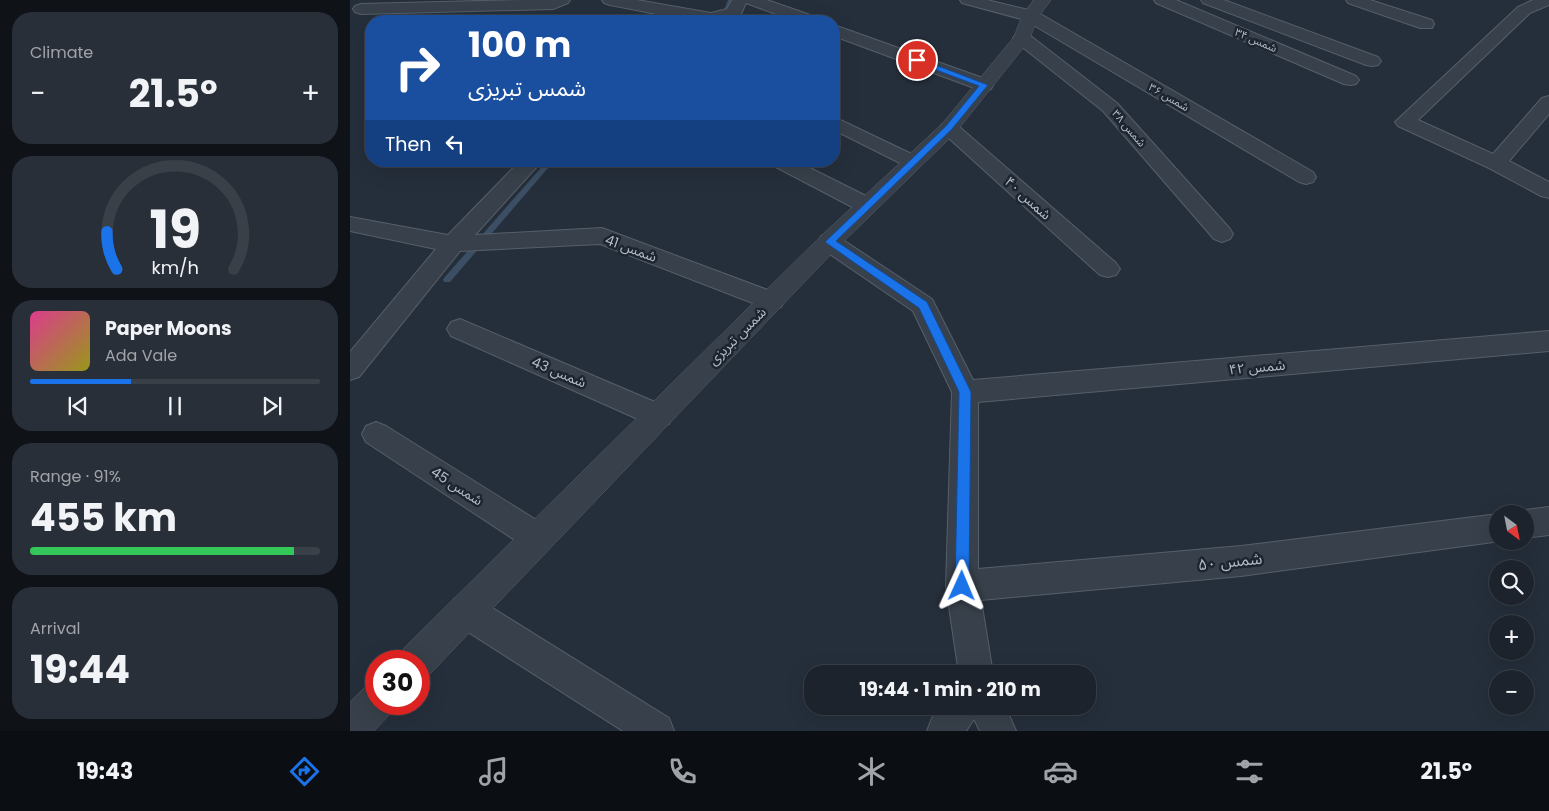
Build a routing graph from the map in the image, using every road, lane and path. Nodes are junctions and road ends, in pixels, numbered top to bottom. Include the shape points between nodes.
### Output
1 (562, 0) edge
2 (610, 0) edge
3 (752, 0) edge
4 (968, 0) edge
5 (1162, 0) edge
6 (1209, 0) edge
7 (1354, 0) edge
8 (1547, 0) edge
9 (737, 7) edge
10 (361, 9) dead end
11 (685, 15) edge
12 (720, 15) edge
13 (793, 15) edge
14 (1032, 18) edge
15 (1426, 24) dead end
16 (840, 32) edge
17 (1372, 61) dead end
18 (1350, 80) dead end
19 (984, 85) junction
20 (1549, 102) edge
21 (1405, 122) joint
22 (840, 126) edge
23 (949, 128) junction
24 (913, 162) junction
25 (1496, 163) junction
26 (526, 167) edge
27 (791, 167) edge
28 (1306, 178) dead end
29 (1549, 191) edge
30 (866, 206) junction
31 (350, 224) edge
32 (1222, 234) dead end
33 (830, 242) junction
34 (453, 244) junction
35 (1108, 269) dead end
36 (772, 300) junction
37 (460, 329) dead end
38 (1549, 341) edge
39 (350, 370) edge
40 (965, 392) junction
41 (659, 416) junction
42 (376, 434) dead end
43 (1549, 521) edge
44 (1534, 523) edge
45 (1489, 529) edge
46 (538, 538) junction
47 (962, 586) junction
48 (466, 611) junction
49 (428, 650) edge
50 (975, 665) edge
51 (365, 713) edge
52 (956, 715) edge
53 (991, 715) edge
54 (350, 729) edge
55 (656, 731) edge
56 (945, 731) edge
57 (998, 731) edge

1 - 10 street via 553,4
2 - 11 street
3 - 13 street
4 - 14 street
5 - 18 street, شمس ۳۴
6 - 17 street
7 - 15 street
8 - 21 street via 1524,10
9 - 12 street
14 - 19 street, شمس تبریزی
14 - 28 street, شمس ۳۶
14 - 32 street, شمس ۳۸
16 - 19 street
19 - 23 street, شمس تبریزی
20 - 25 street
21 - 25 street
22 - 24 street
23 - 24 street, شمس تبریزی
23 - 35 street, شمس ۴۰
24 - 30 street, شمس تبریزی
25 - 29 street
26 - 34 street
27 - 30 street
30 - 33 street, شمس تبریزی
31 - 34 street, شمس 41
33 - 36 street, شمس تبریزی
33 - 40 street via 923,305
34 - 36 street, شمس 41 via 602,236
34 - 39 street
36 - 41 street, شمس تبریزی
37 - 41 street, شمس 43
38 - 40 street, شمس ۴۲
40 - 47 street
41 - 46 street, شمس تبریزی
42 - 46 street, شمس 45
43 - 44 street
45 - 47 street, شمس ۵۰ via 1241,561
46 - 48 street, شمس تبریزی
47 - 50 street
48 - 49 street, شمس تبریزی
48 - 55 street
51 - 54 street
52 - 56 street
53 - 57 street

